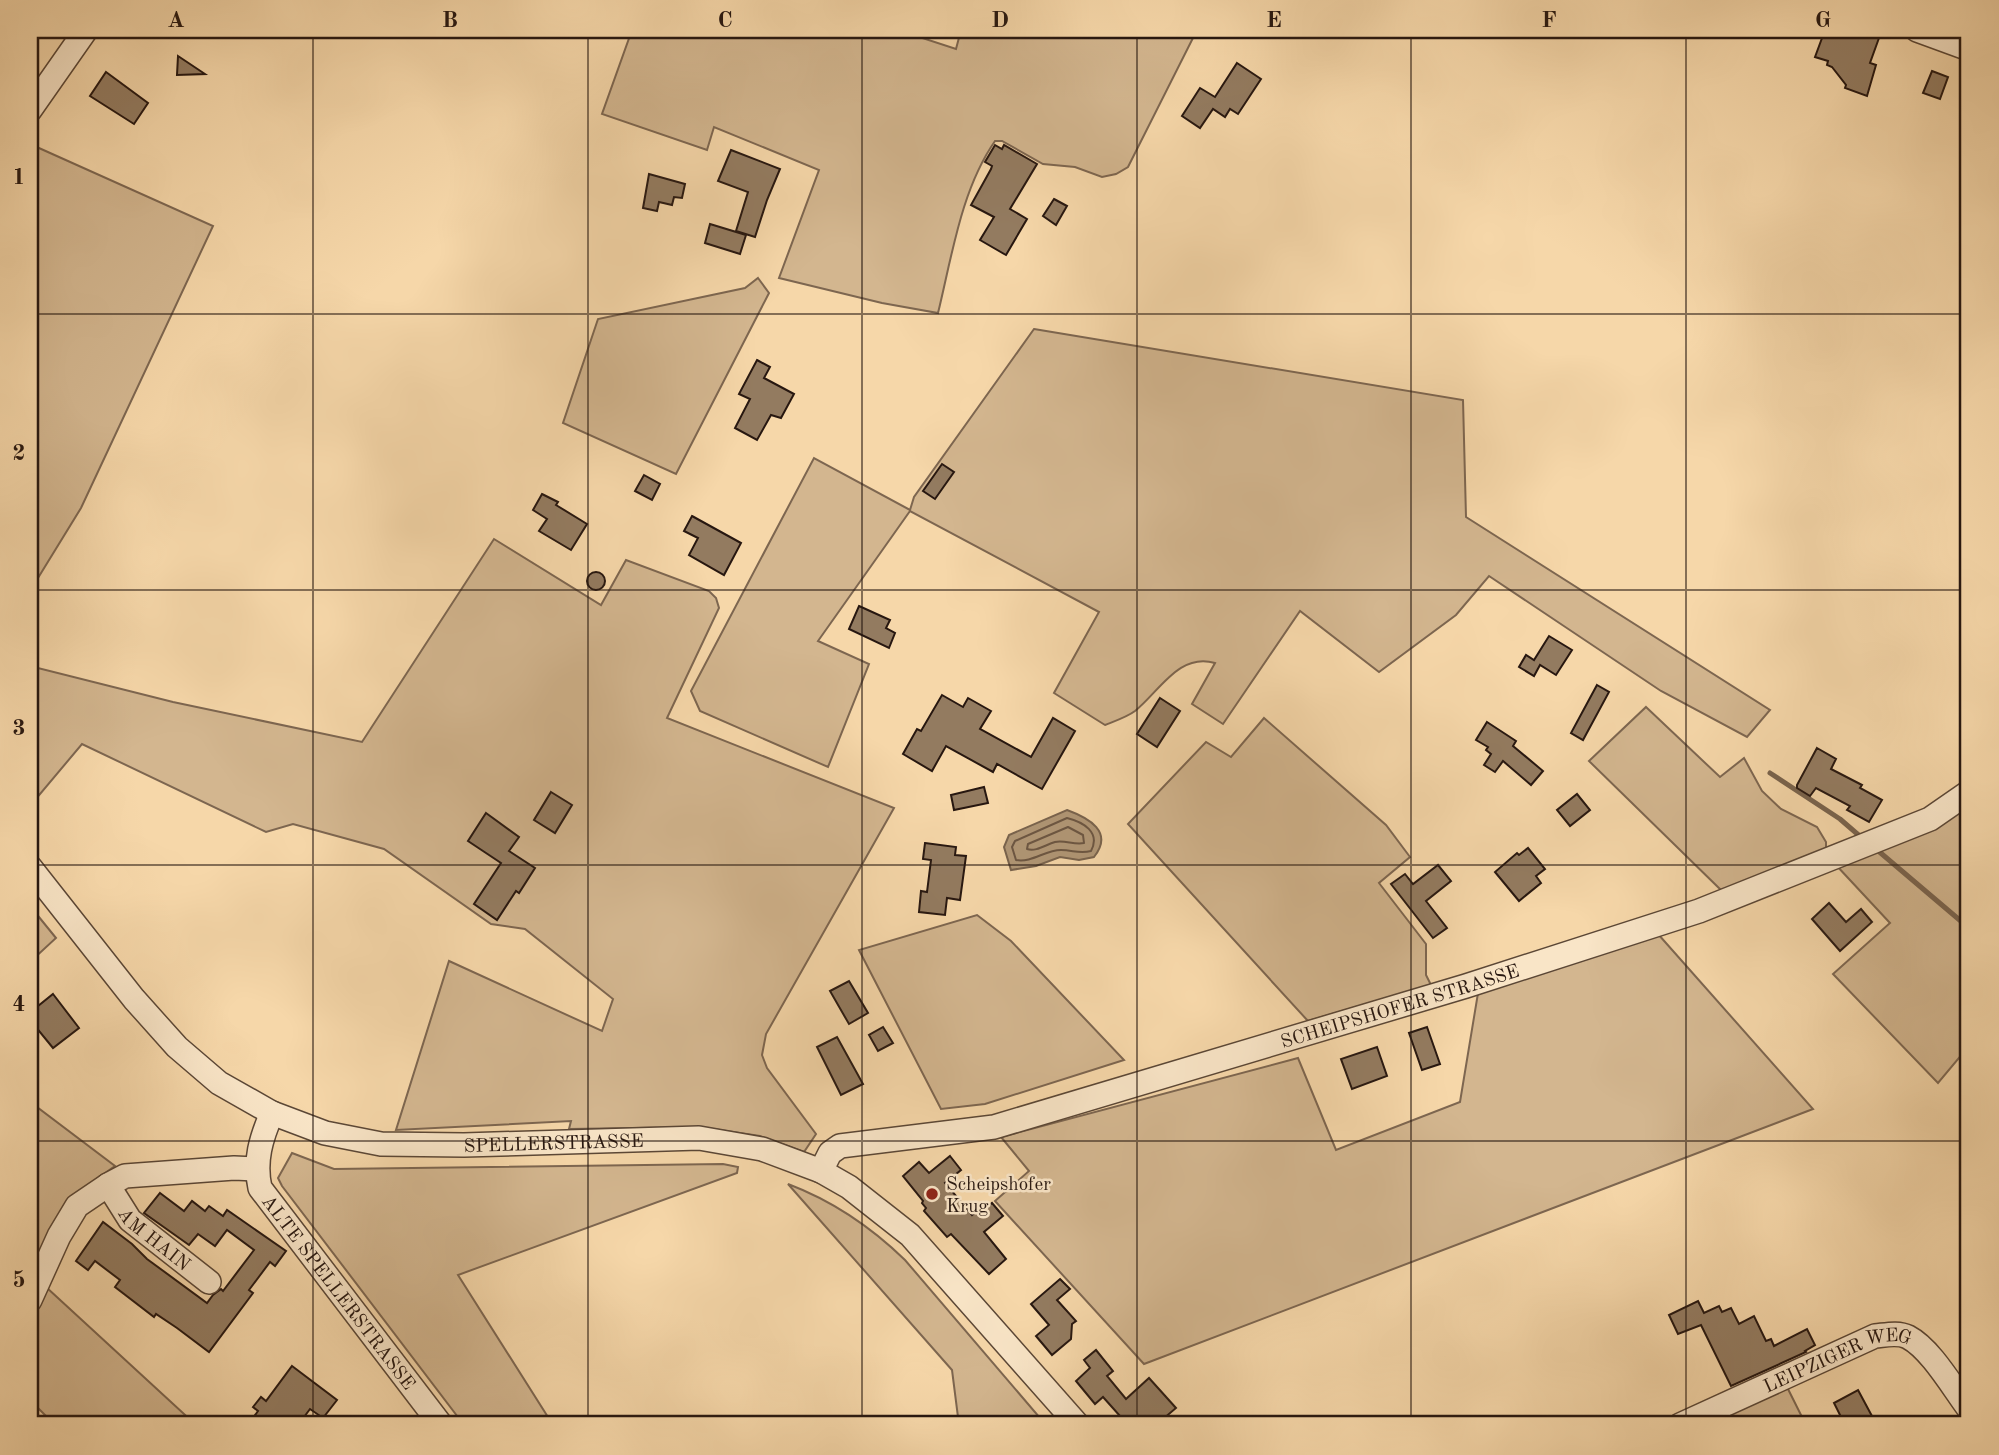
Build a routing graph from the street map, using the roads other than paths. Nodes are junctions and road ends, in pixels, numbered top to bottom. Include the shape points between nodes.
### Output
1 (86, 30) edge
2 (1917, 30) edge
3 (1969, 49) edge
4 (30, 110) edge
5 (1969, 792) edge
6 (30, 867) edge
7 (272, 1113) junction
8 (256, 1169) junction
9 (821, 1171) junction
10 (108, 1185) junction
11 (209, 1282) dead end
12 (30, 1300) edge
13 (1969, 1409) edge
14 (441, 1425) edge
15 (1078, 1425) edge
16 (1680, 1425) edge

1 - 4 street
2 - 3 street
5 - 9 street, SCHEIPSHOFER STRASSE via 1930,819 1687,915 994,1127 840,1146 830,1153
6 - 7 street, SPELLERSTRASSE via 177,1047 219,1083
7 - 8 street
7 - 9 street, SPELLERSTRASSE via 325,1133 381,1144 699,1138 762,1149
8 - 10 street via 125,1176
8 - 14 street, ALTE SPELLERSTRASSE via 260,1188 276,1211
9 - 15 street, SPELLERSTRASSE via 910,1235
10 - 11 street, AM HAIN via 130,1220
10 - 12 street via 77,1206
13 - 16 street, LEIPZIGER WEG via 1923,1348 1907,1336 1895,1334 1875,1336

